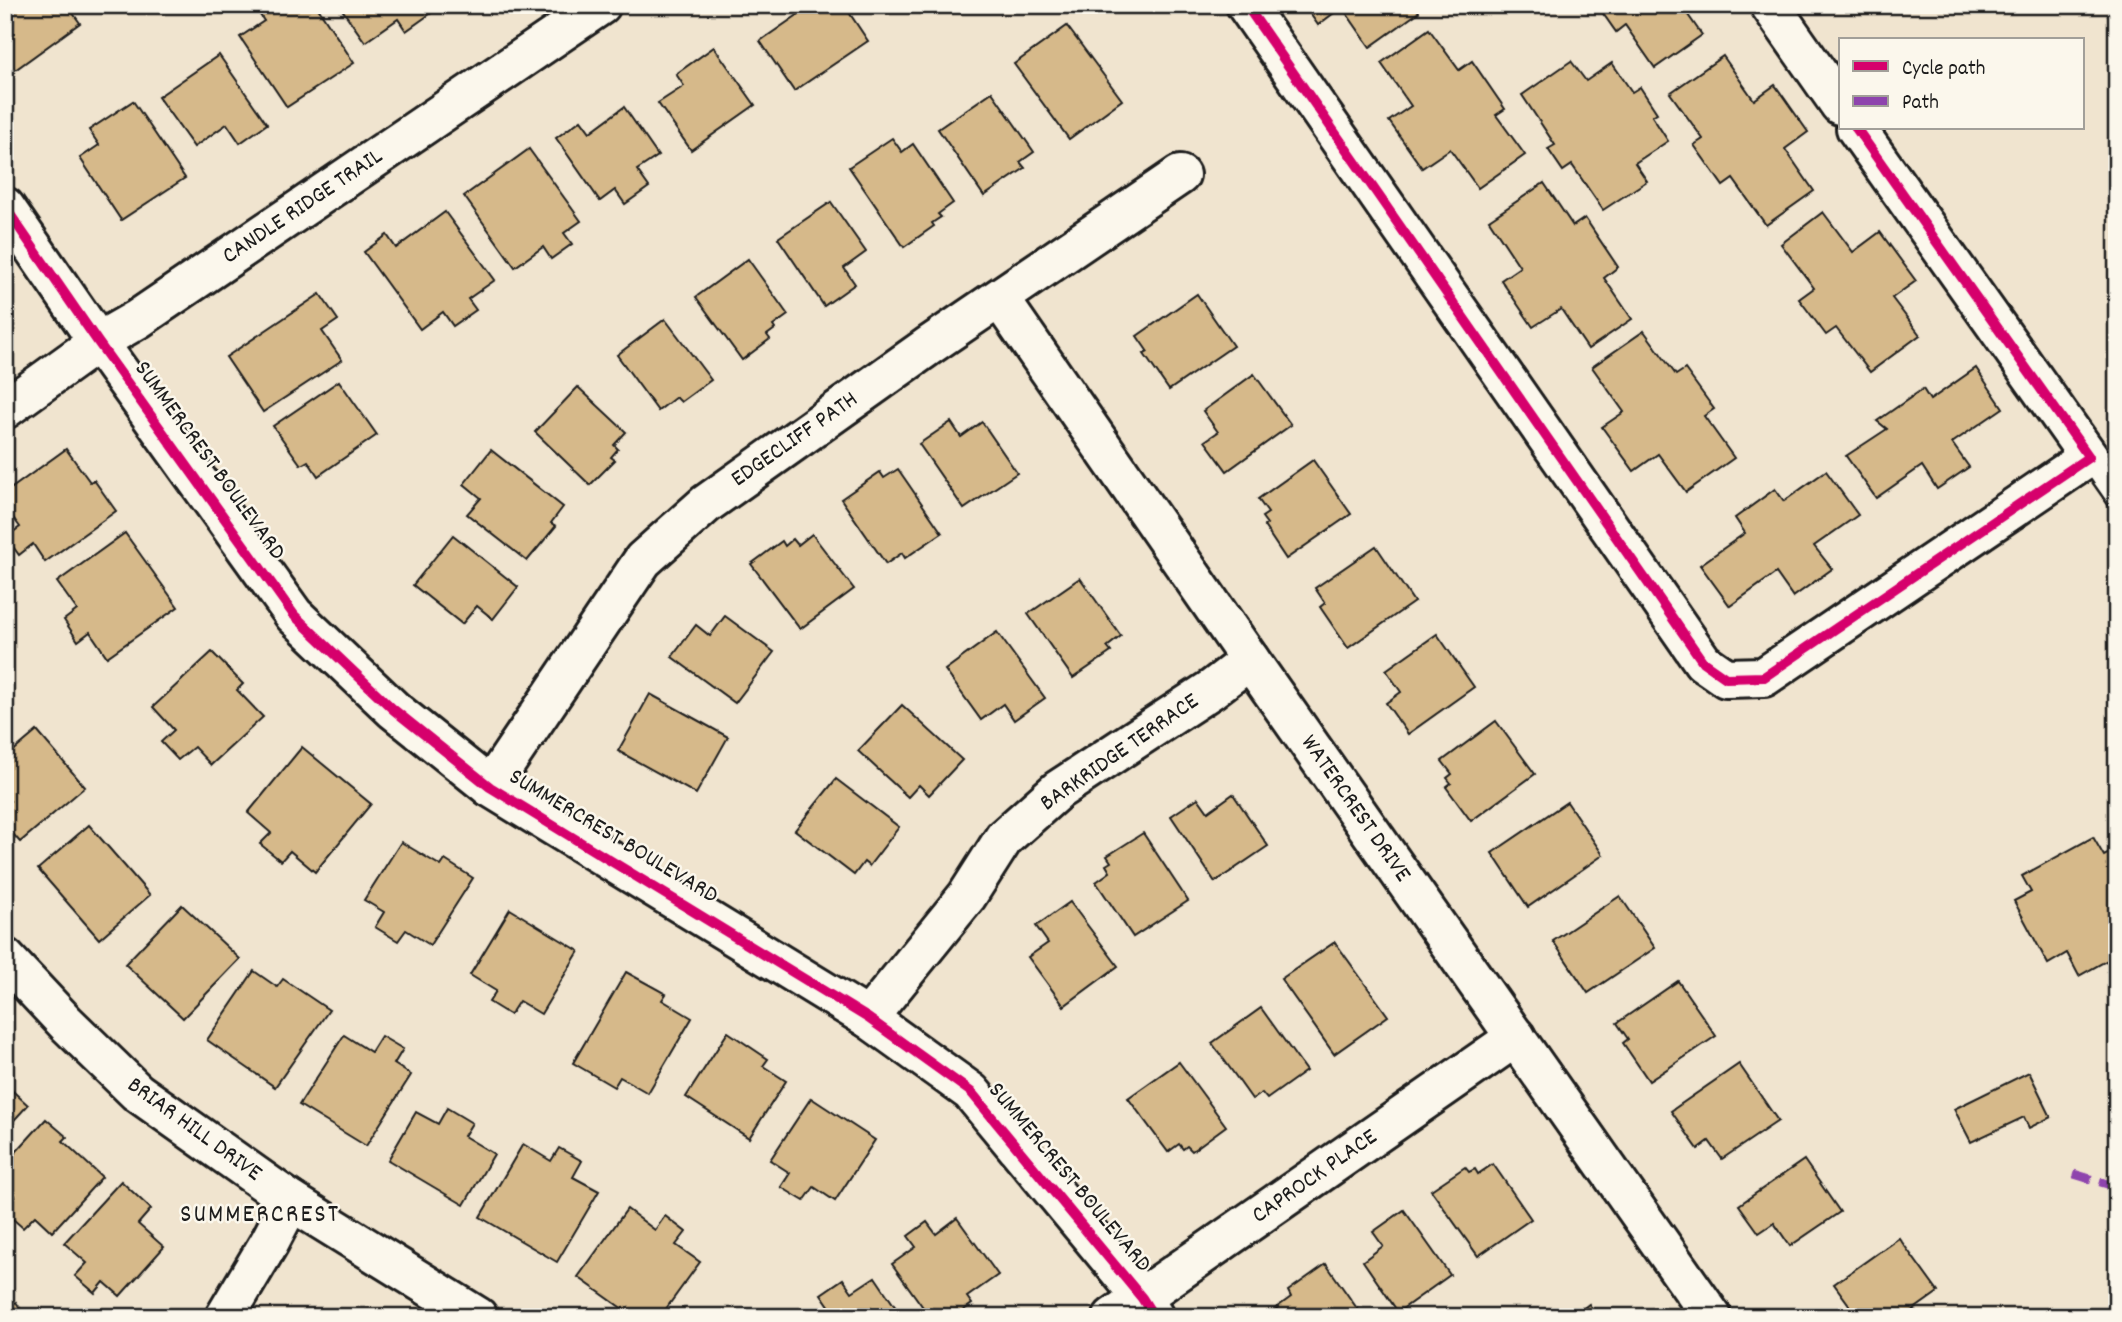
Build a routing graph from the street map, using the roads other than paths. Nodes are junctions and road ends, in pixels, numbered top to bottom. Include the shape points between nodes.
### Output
1 (601, 5) edge
2 (1246, 5) edge
3 (1770, 5) edge
4 (1839, 104) edge
5 (1857, 130) edge
6 (1180, 175) dead end
7 (5, 208) edge
8 (1000, 299) junction
9 (98, 342) junction
10 (5, 409) edge
11 (2089, 457) junction
12 (2117, 497) edge
13 (1250, 660) junction
14 (490, 786) junction
15 (5, 958) edge
16 (868, 1018) junction
17 (1516, 1037) junction
18 (291, 1201) junction
19 (1136, 1310) edge
20 (225, 1317) edge
21 (478, 1317) edge
22 (1712, 1317) edge

1 - 9 street, CANDLE RIDGE TRAIL
2 - 11 street via 1703,662 1726,678 1764,677
3 - 4 street
5 - 11 street
6 - 8 street, EDGECLIFF PATH
7 - 9 street, SUMMERCREST BOULEVARD
8 - 13 street, WATERCREST DRIVE
8 - 14 street, EDGECLIFF PATH via 706,504 643,560
9 - 10 street, CANDLE RIDGE TRAIL
9 - 14 street, SUMMERCREST BOULEVARD via 295,615 394,710
11 - 12 lane
13 - 16 street, BARKRIDGE TERRACE via 1058,790 1004,838 967,896
13 - 17 street, WATERCREST DRIVE
14 - 16 street, SUMMERCREST BOULEVARD
15 - 18 street, BRIAR HILL DRIVE via 137,1092
16 - 19 street, SUMMERCREST BOULEVARD via 971,1092
17 - 19 street, CAPROCK PLACE
17 - 22 street, WATERCREST DRIVE
18 - 20 street
18 - 21 street, BRIAR HILL DRIVE

